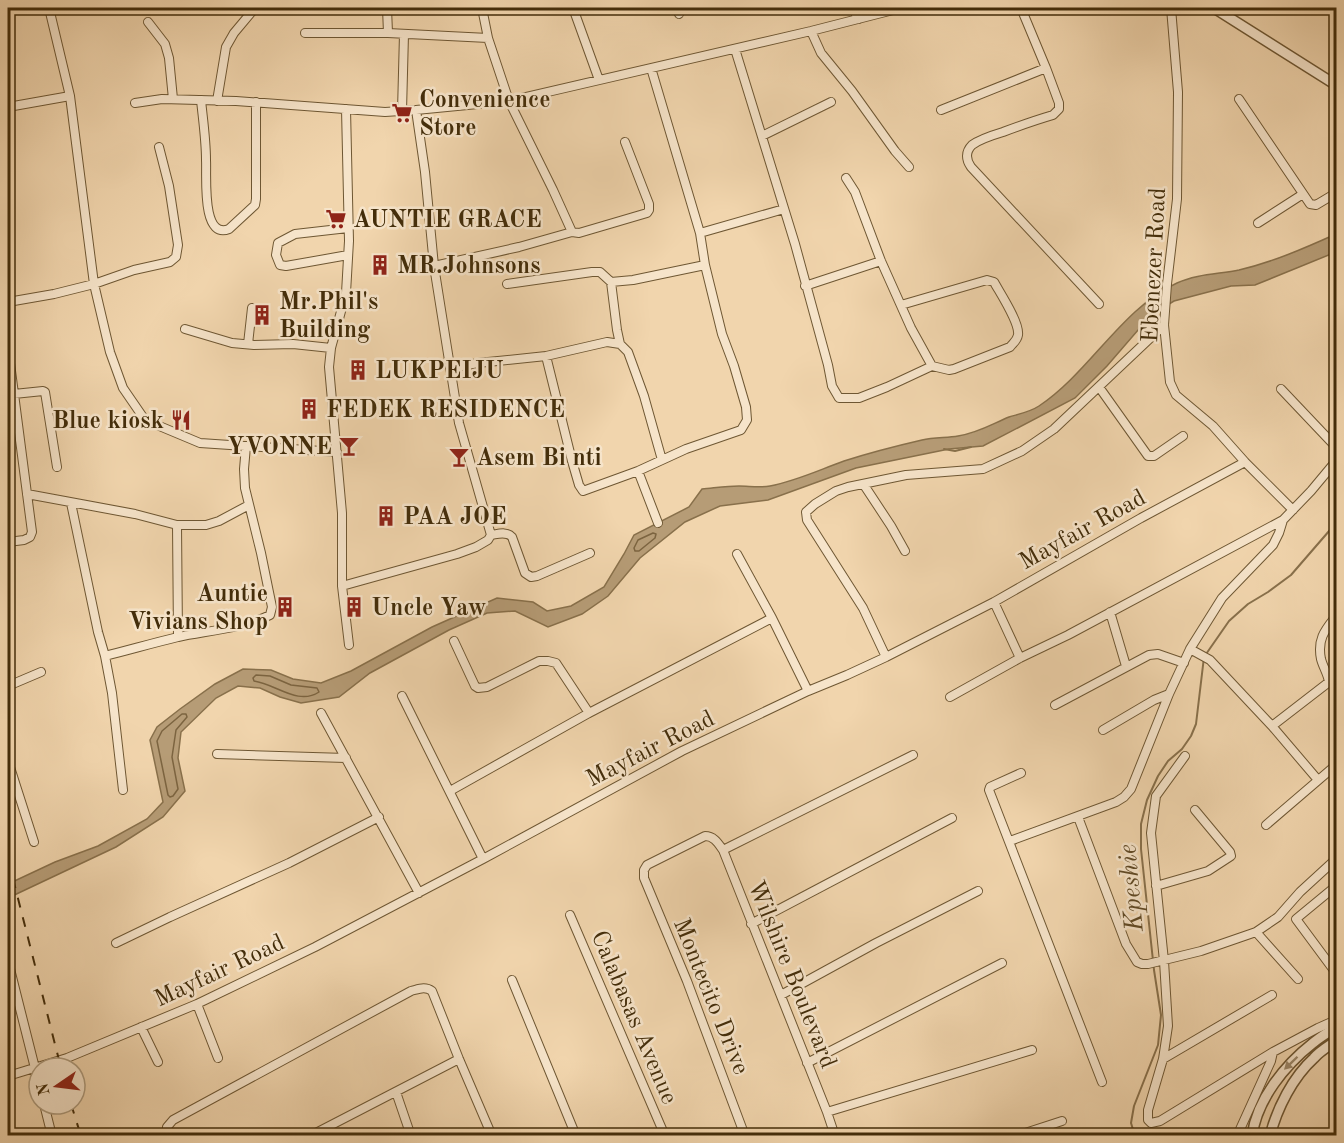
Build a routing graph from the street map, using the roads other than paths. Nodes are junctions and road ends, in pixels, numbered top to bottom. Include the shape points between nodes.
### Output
1 (49, 8) edge
2 (255, 8) edge
3 (387, 8) edge
4 (482, 8) edge
5 (573, 8) edge
6 (852, 8) edge
7 (901, 8) edge
8 (1021, 8) edge
9 (1171, 8) edge
10 (1214, 8) edge
11 (859, 19) junction
12 (148, 22) dead end
13 (811, 31) junction
14 (305, 33) dead end
15 (388, 33) junction
16 (404, 34) junction
17 (488, 38) junction
18 (735, 49) junction
19 (651, 68) junction
20 (1046, 68) junction
21 (599, 80) junction
22 (1336, 85) edge
23 (70, 96) junction
24 (173, 99) junction
25 (1239, 99) dead end
26 (201, 100) junction
27 (217, 101) junction
28 (509, 101) junction
29 (256, 102) junction
30 (831, 102) dead end
31 (135, 103) dead end
32 (8, 107) edge
33 (346, 109) junction
34 (416, 110) junction
35 (941, 110) dead end
36 (402, 111) junction
37 (762, 136) junction
38 (625, 142) dead end
39 (159, 147) dead end
40 (909, 167) dead end
41 (846, 178) dead end
42 (1336, 193) edge
43 (1303, 194) junction
44 (784, 209) junction
45 (1258, 223) dead end
46 (348, 228) junction
47 (572, 232) junction
48 (700, 233) junction
49 (348, 255) junction
50 (881, 261) junction
51 (705, 265) junction
52 (434, 266) junction
53 (611, 282) junction
54 (94, 284) junction
55 (507, 284) dead end
56 (805, 286) junction
57 (8, 302) edge
58 (1099, 304) dead end
59 (902, 305) junction
60 (252, 308) dead end
61 (1164, 325) junction
62 (185, 329) dead end
63 (617, 330) junction
64 (608, 342) junction
65 (248, 344) junction
66 (620, 344) junction
67 (8, 348) edge
68 (331, 348) junction
69 (546, 356) junction
70 (932, 366) junction
71 (451, 368) junction
72 (1099, 387) junction
73 (1281, 389) dead end
74 (14, 394) junction
75 (1183, 436) dead end
76 (246, 446) junction
77 (1336, 447) edge
78 (337, 452) junction
79 (662, 460) junction
80 (1336, 461) edge
81 (1245, 462) junction
82 (57, 466) dead end
83 (638, 471) junction
84 (864, 484) junction
85 (27, 494) junction
86 (71, 503) junction
87 (249, 505) junction
88 (1293, 510) junction
89 (1283, 520) junction
90 (658, 523) dead end
91 (177, 525) junction
92 (491, 535) junction
93 (8, 542) edge
94 (905, 550) dead end
95 (590, 553) dead end
96 (737, 554) dead end
97 (342, 586) junction
98 (994, 602) junction
99 (1110, 612) junction
100 (1336, 616) edge
101 (772, 618) junction
102 (178, 638) junction
103 (454, 641) dead end
104 (349, 645) dead end
105 (1190, 649) junction
106 (105, 656) junction
107 (886, 657) junction
108 (1020, 658) junction
109 (1184, 663) junction
110 (1126, 666) junction
111 (41, 672) dead end
112 (8, 686) edge
113 (808, 691) junction
114 (1169, 694) junction
115 (402, 696) dead end
116 (950, 697) dead end
117 (1055, 705) dead end
118 (321, 713) dead end
119 (589, 713) junction
120 (1272, 726) junction
121 (1103, 730) dead end
122 (217, 754) dead end
123 (913, 755) dead end
124 (1185, 756) dead end
125 (345, 758) junction
126 (8, 761) edge
127 (1336, 765) edge
128 (1021, 773) dead end
129 (1318, 780) junction
130 (123, 790) dead end
131 (450, 791) junction
132 (1195, 810) dead end
133 (1078, 816) junction
134 (379, 817) junction
135 (952, 818) dead end
136 (1266, 825) dead end
137 (34, 842) dead end
138 (1010, 842) junction
139 (723, 850) junction
140 (483, 859) junction
141 (1336, 859) edge
142 (1156, 886) junction
143 (1336, 886) edge
144 (978, 891) dead end
145 (419, 892) junction
146 (1283, 910) junction
147 (570, 915) dead end
148 (1296, 920) junction
149 (751, 924) junction
150 (1256, 932) junction
151 (116, 943) dead end
152 (8, 961) edge
153 (1161, 961) junction
154 (1002, 963) dead end
155 (1336, 973) edge
156 (1298, 979) dead end
157 (512, 980) dead end
158 (781, 995) junction
159 (1272, 995) dead end
160 (197, 1004) junction
161 (1336, 1020) edge
162 (141, 1027) junction
163 (1336, 1027) edge
164 (1336, 1041) edge
165 (1032, 1050) dead end
166 (1273, 1052) junction
167 (32, 1056) edge
168 (72, 1056) edge
169 (218, 1058) dead end
170 (459, 1059) junction
171 (1163, 1059) junction
172 (158, 1062) dead end
173 (807, 1063) junction
174 (27, 1070) edge
175 (8, 1076) edge
176 (1102, 1082) dead end
177 (396, 1092) junction
178 (827, 1112) junction
179 (47, 1116) edge
180 (1062, 1121) dead end
181 (327, 1131) edge
182 (167, 1132) edge
183 (52, 1136) edge
184 (310, 1136) edge
185 (411, 1136) edge
186 (492, 1136) edge
187 (576, 1136) edge
188 (665, 1136) edge
189 (746, 1136) edge
190 (835, 1136) edge
191 (1016, 1136) edge
192 (1237, 1136) edge
193 (1252, 1136) edge
194 (1270, 1136) edge

1 - 23 street
2 - 27 street via 226,47
3 - 15 street
4 - 17 street
5 - 21 street
6 - 11 street
7 - 11 street
8 - 20 street
9 - 61 street, Ebenezer Road via 1178,92 1177,199
10 - 22 street
11 - 13 street
12 - 24 street via 165,44 170,58
13 - 18 street
13 - 40 street via 821,53
14 - 15 street
15 - 16 street
16 - 17 street
16 - 36 street
17 - 28 street
18 - 19 street
18 - 37 street
19 - 21 street
19 - 48 street
20 - 35 street
20 - 58 street via 1059,109 1053,115 973,144 968,150 968,162
21 - 28 street
23 - 32 street
23 - 54 street
24 - 26 street
24 - 31 street
25 - 43 street
26 - 27 street
26 - 29 street via 208,214 213,224 225,231 255,205
27 - 29 street
28 - 34 street
28 - 47 street
29 - 33 street
30 - 37 street
33 - 36 street
33 - 46 street
34 - 36 street
34 - 52 street
37 - 44 street
38 - 47 street via 649,210
39 - 54 street via 169,186 178,245 176,257
41 - 50 street via 859,201
42 - 43 street via 1316,205 1310,204
43 - 45 street
44 - 48 street
44 - 56 street
46 - 49 street
46 - 49 street via 295,234 278,243 276,255 280,265 286,266
47 - 52 street
48 - 51 street
49 - 68 street via 346,293
50 - 56 street
50 - 59 street
51 - 53 street
51 - 79 street via 747,420 741,430
52 - 71 street
53 - 55 street via 600,272 592,272
53 - 63 street
54 - 57 street
54 - 76 street via 123,388 145,420 200,443
56 - 70 street via 832,386 839,398 859,398
59 - 70 street
59 - 70 street via 987,280 994,282 1015,322 1019,333 1010,347 949,370
60 - 65 street
61 - 72 street
61 - 81 street, Ebenezer Road via 1172,389
62 - 65 street
63 - 64 street
63 - 66 street
64 - 66 street
64 - 69 street
65 - 68 street
66 - 79 street via 628,352 644,396
67 - 74 street
68 - 78 street via 329,367
69 - 71 street
69 - 83 street via 579,485 584,491
71 - 92 street via 459,423
72 - 75 street via 1148,456
72 - 84 street via 1054,429 1022,451 990,466
73 - 77 street
74 - 82 street via 45,392
74 - 85 street
76 - 78 street
76 - 87 street via 244,469
78 - 97 street
79 - 83 street
80 - 88 street
81 - 88 street, Ebenezer Road
81 - 98 street, Mayfair Road
83 - 90 street
84 - 94 street
84 - 107 street via 836,491 815,504 806,512 807,520 863,608
85 - 86 street
85 - 93 street via 32,532 24,540
86 - 91 street
86 - 106 street
87 - 91 street via 206,525
87 - 102 street via 272,606 270,615
88 - 89 street
89 - 99 street
89 - 105 street via 1273,545 1222,598
91 - 102 street
92 - 95 street via 506,533 512,537 525,573 531,577
92 - 97 street via 457,554
96 - 101 street
97 - 104 street
98 - 107 street, Mayfair Road
98 - 108 street
99 - 108 street
99 - 110 street
100 - 120 street via 1321,636 1321,657 1329,682
101 - 113 street
101 - 119 street
102 - 106 street
103 - 119 street via 478,688 539,661 548,661 556,663
105 - 109 street
105 - 120 street via 1210,660
106 - 130 street
107 - 113 street, Mayfair Road
108 - 116 street
109 - 110 street via 1154,654
109 - 114 street
110 - 117 street
111 - 112 street
113 - 140 street, Mayfair Road via 682,752
114 - 121 street
114 - 133 street via 1131,789 1116,802
115 - 131 street
118 - 125 street
119 - 131 street
120 - 129 street
122 - 125 street
123 - 139 street
124 - 142 street via 1156,796 1151,833
125 - 134 street
126 - 137 street
127 - 129 street
128 - 138 street via 989,790
129 - 136 street
131 - 140 street
132 - 142 street via 1231,856 1208,871
133 - 138 street
133 - 153 street via 1126,945 1137,962
134 - 145 street
134 - 151 street
135 - 149 street
138 - 176 street
139 - 149 street, Wilshire Boulevard
139 - 189 street, Montecito Drive via 715,839 705,836 647,865 644,878
140 - 145 street, Mayfair Road
141 - 146 street
142 - 153 street
143 - 148 street
144 - 158 street
145 - 160 street, Mayfair Road
146 - 148 street
146 - 150 street
147 - 188 street, Calabasas Avenue
148 - 155 street
149 - 158 street, Wilshire Boulevard
150 - 153 street
150 - 156 street
152 - 167 street
153 - 171 street via 1168,1026
154 - 173 street
157 - 187 street
158 - 173 street, Wilshire Boulevard
159 - 171 street
160 - 162 street, Mayfair Road
160 - 169 street
161 - 166 street
162 - 168 street, Mayfair Road
162 - 172 street
163 -> 193 street via 1312,1043 1281,1073 1264,1099
164 - 194 street via 1314,1058 1291,1086
165 - 178 street
166 - 171 street via 1151,1123 1148,1110
166 - 192 street
170 - 177 street
170 - 182 street via 432,991 423,988 173,1120
170 - 186 street
173 - 178 street, Wilshire Boulevard
174 - 175 street, Mayfair Road
177 - 181 street via 358,1110
177 - 185 street
178 - 190 street, Wilshire Boulevard
179 - 183 street
180 - 191 street
181 - 184 street

